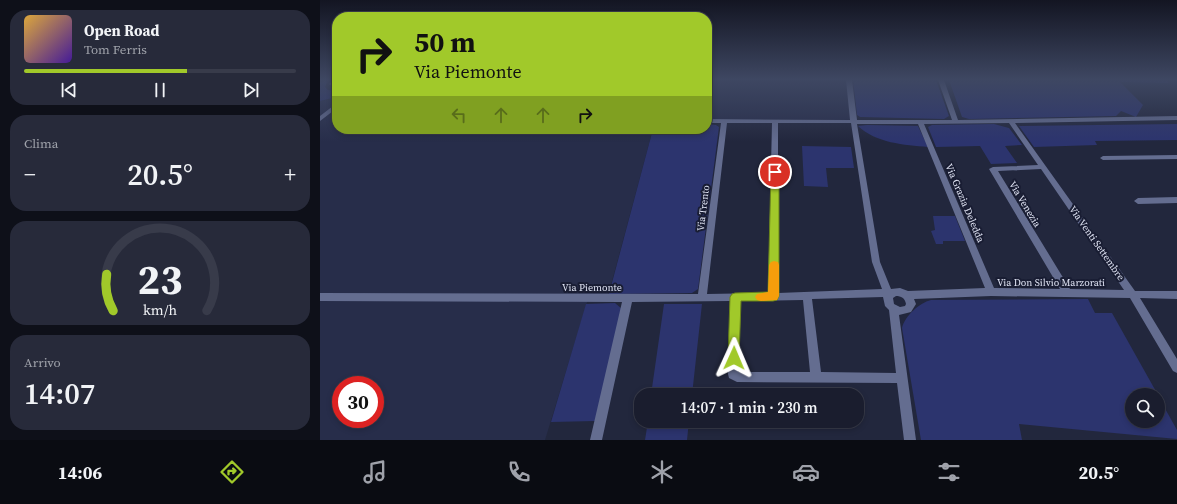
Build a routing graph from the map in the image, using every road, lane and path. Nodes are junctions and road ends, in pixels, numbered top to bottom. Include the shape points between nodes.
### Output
1 (851, 101) edge
2 (948, 101) edge
3 (332, 109) edge
4 (1177, 118) edge
5 (320, 119) edge
6 (712, 121) edge
7 (724, 121) junction
8 (775, 121) junction
9 (854, 122) junction
10 (920, 122) junction
11 (956, 122) junction
12 (1011, 122) junction
13 (1177, 157) edge
14 (1103, 158) dead end
15 (1043, 167) junction
16 (1177, 200) edge
17 (1138, 201) dead end
18 (881, 278) junction
19 (992, 292) junction
20 (1067, 293) junction
21 (867, 294) junction
22 (1132, 294) junction
23 (898, 295) junction
24 (1177, 295) edge
25 (773, 296) junction
26 (808, 296) junction
27 (320, 297) edge
28 (702, 297) junction
29 (735, 297) junction
30 (628, 298) junction
31 (891, 307) junction
32 (903, 311) junction
33 (895, 325) junction
34 (1177, 368) edge
35 (816, 378) junction
36 (902, 378) junction
37 (596, 440) edge
38 (910, 440) edge

1 - 9 street
2 - 11 street
3 - 5 street
4 - 12 street
6 - 7 street
7 - 8 street
7 - 28 street, Via Trento
8 - 9 street
8 - 25 street
9 - 10 street
9 - 18 street via 876,262
10 - 11 street
10 - 19 street, Via Grazia Deledda
11 - 12 street
12 - 15 street, Via Venti Settembre
13 - 14 street
15 - 20 street, Via Venezia via 993,169
15 - 22 street, Via Venti Settembre
16 - 17 street
18 - 21 street via 879,288
18 - 23 street
19 - 20 street, Via Don Silvio Marzorati
19 - 23 street, Via Don Silvio Marzorati
20 - 22 street, Via Don Silvio Marzorati
21 - 23 street, Via Piemonte
21 - 26 street, Via Piemonte
21 - 31 street, Via Piemonte via 884,300
22 - 24 street, Via Don Silvio Marzorati
22 - 34 street, Via Venti Settembre
23 - 31 street via 888,300
23 - 32 street via 910,307
25 - 26 street, Via Piemonte
25 - 29 street, Via Piemonte
26 - 35 street
27 - 30 street, Via Piemonte
28 - 29 street, Via Piemonte
28 - 30 street, Via Piemonte
29 - 35 street via 734,374 737,377
30 - 37 street
31 - 32 street, Via Piemonte
31 - 33 street
32 - 33 street
33 - 36 street
35 - 36 street
36 - 38 street

